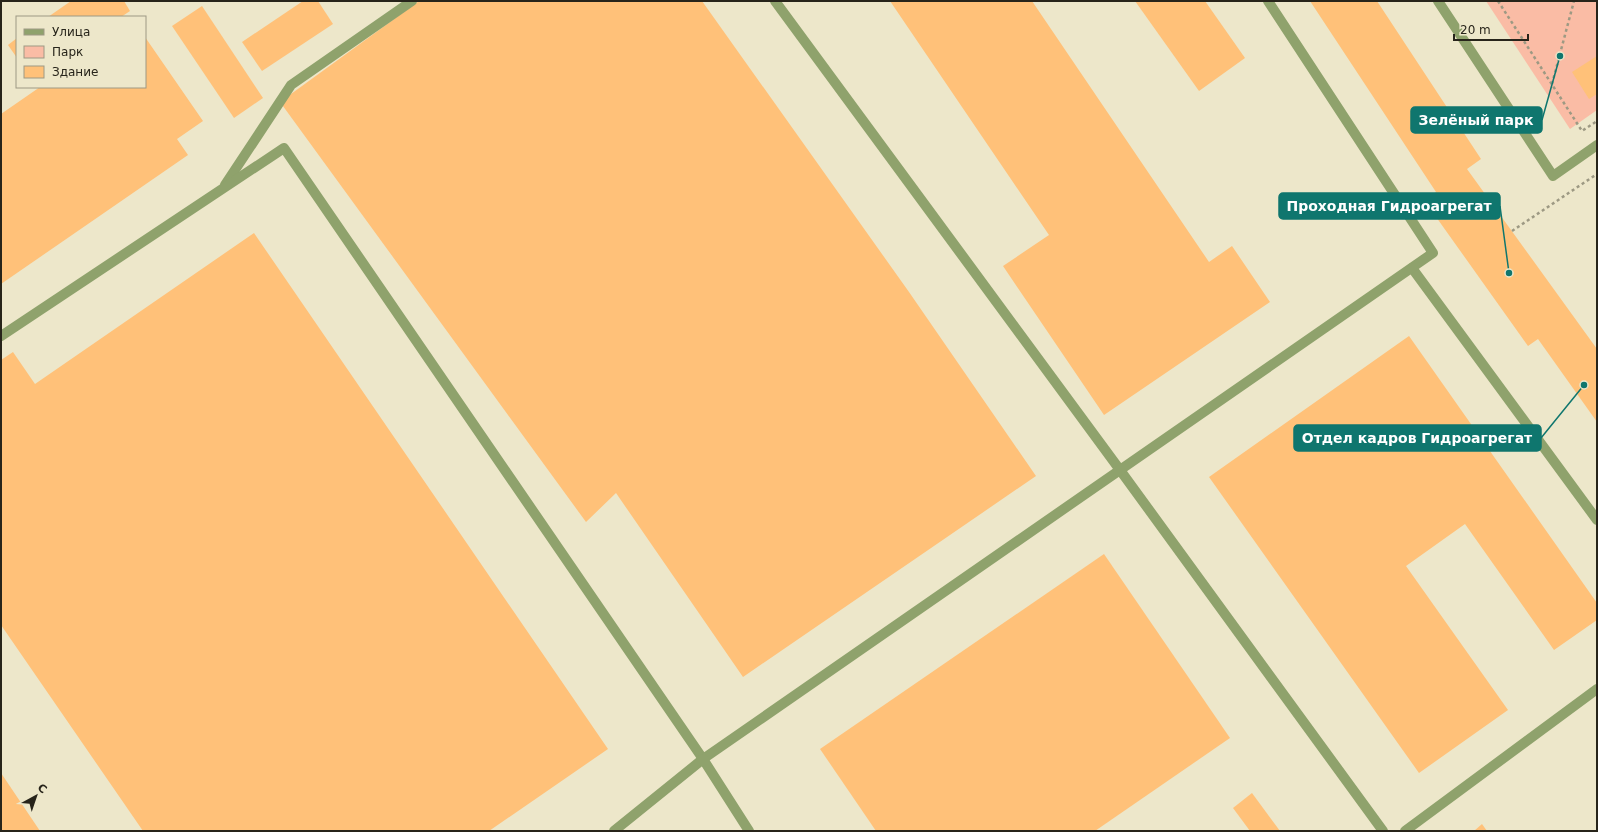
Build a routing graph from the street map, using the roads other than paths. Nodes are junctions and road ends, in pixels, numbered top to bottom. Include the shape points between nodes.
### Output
1 (412, 1) edge
2 (775, 1) edge
3 (1268, 1) edge
4 (1438, 1) edge
5 (1597, 145) edge
6 (222, 190) junction
7 (1412, 268) junction
8 (1, 336) edge
9 (1120, 470) junction
10 (1597, 520) edge
11 (1597, 689) edge
12 (703, 759) junction
13 (614, 831) edge
14 (749, 831) edge
15 (1383, 831) edge
16 (1405, 831) edge

1 - 6 street via 291,85
2 - 9 street
3 - 7 street via 1433,253
4 - 5 street via 1553,176
6 - 8 street
6 - 12 street via 284,148
7 - 9 street
7 - 10 street
9 - 12 street
9 - 15 street
11 - 16 street
12 - 13 street
12 - 14 street

